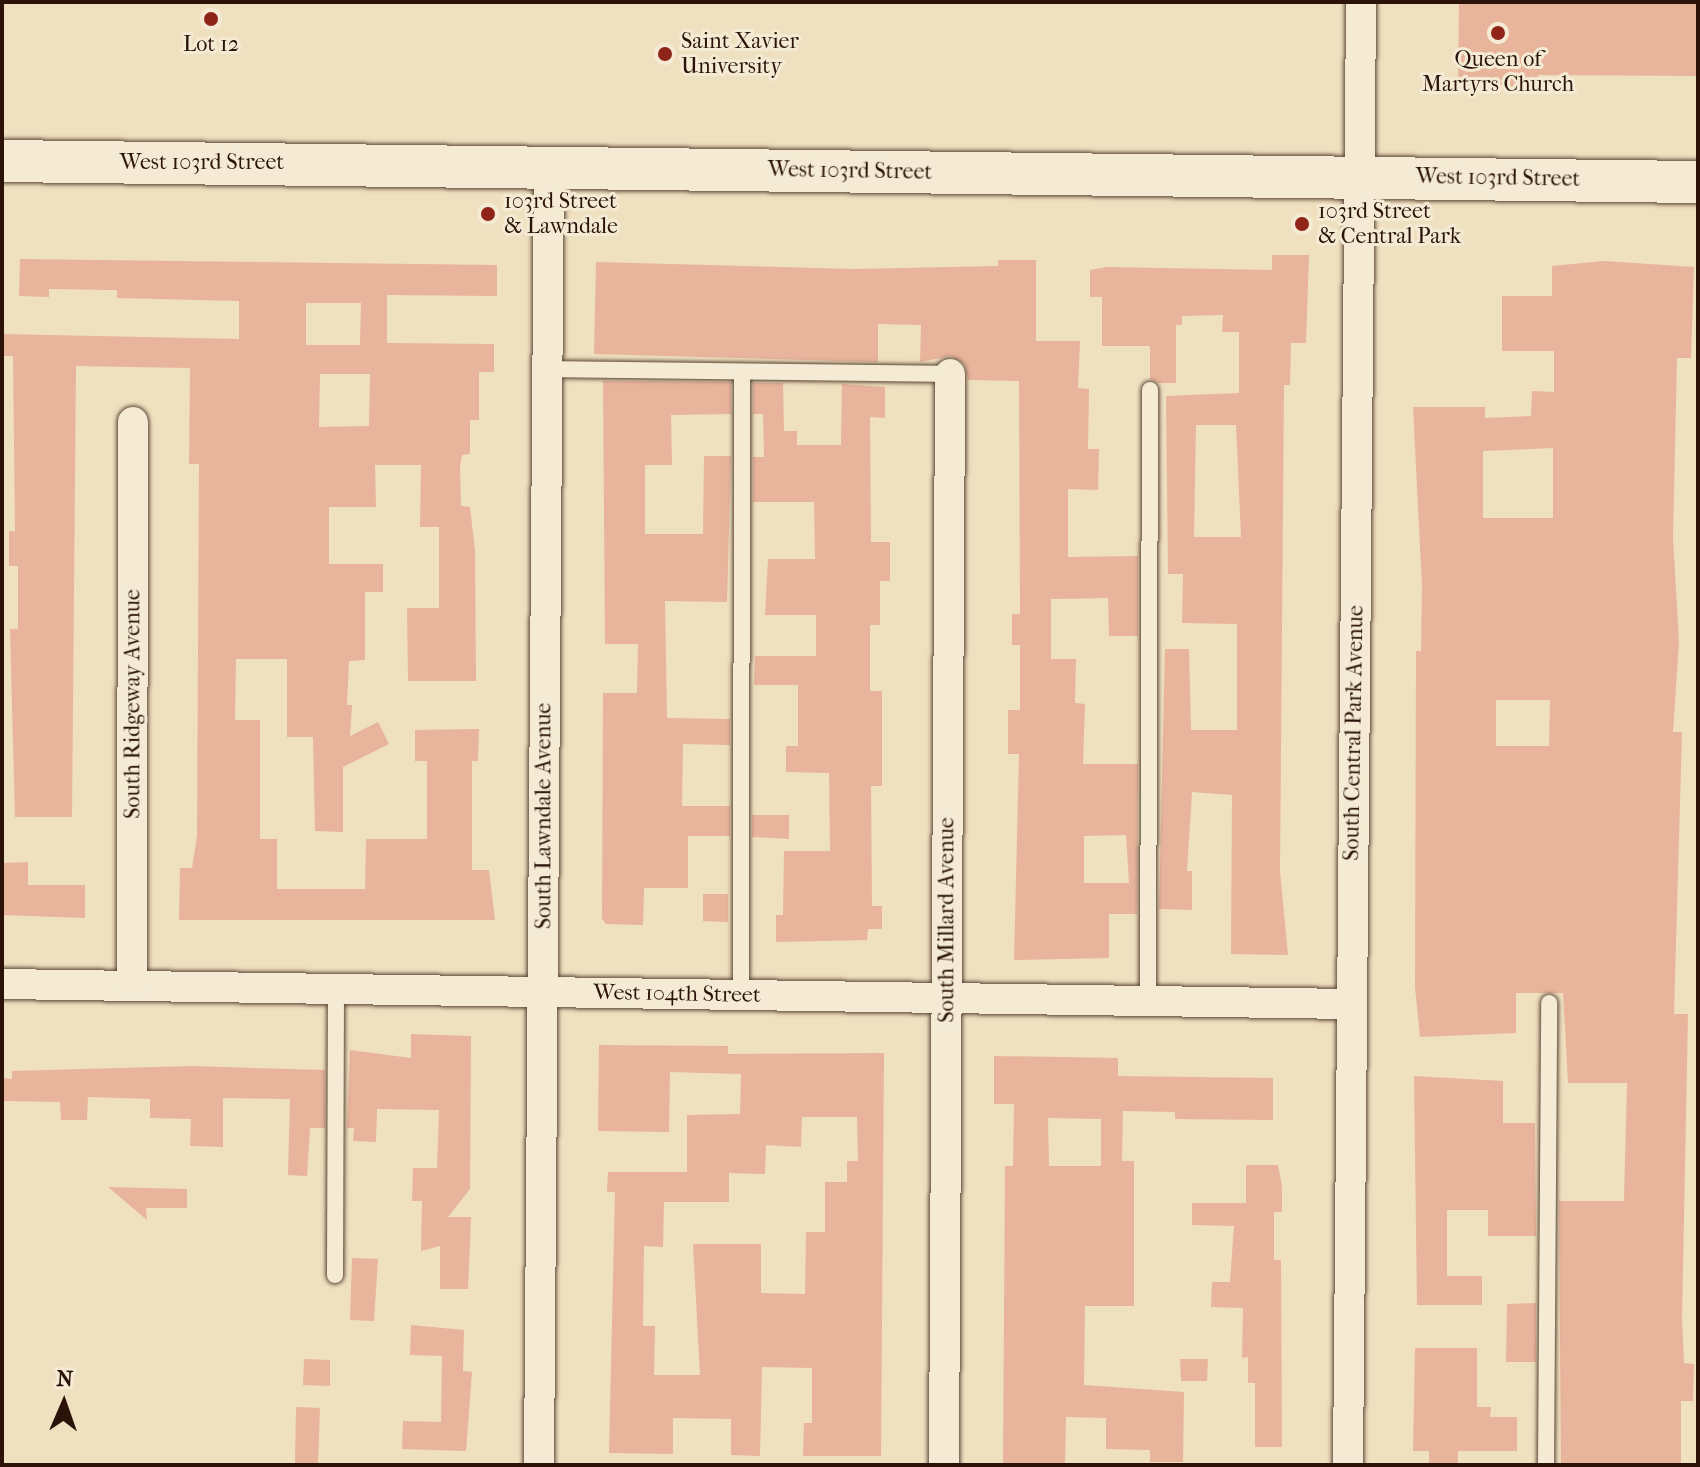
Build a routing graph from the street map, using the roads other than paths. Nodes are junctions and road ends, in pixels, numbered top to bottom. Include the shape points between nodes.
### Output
1 (1361, 2) edge
2 (2, 161) edge
3 (549, 166) junction
4 (1359, 175) junction
5 (1698, 182) edge
6 (548, 369) junction
7 (742, 372) junction
8 (950, 374) joint
9 (1150, 390) dead end
10 (133, 422) dead end
11 (2, 984) edge
12 (132, 985) junction
13 (336, 988) junction
14 (543, 992) junction
15 (741, 995) junction
16 (947, 998) junction
17 (1148, 1001) junction
18 (1549, 1003) dead end
19 (1351, 1004) junction
20 (335, 1275) dead end
21 (539, 1465) edge
22 (944, 1465) edge
23 (1348, 1465) edge
24 (1546, 1465) edge

1 - 4 street, South Central Park Avenue
2 - 3 main road, West 103rd Street
3 - 4 main road, West 103rd Street
3 - 6 street, South Lawndale Avenue
4 - 5 main road, West 103rd Street
4 - 19 street, South Central Park Avenue
6 - 7 lane
6 - 14 street, South Lawndale Avenue
7 - 8 lane
7 - 15 lane
8 - 16 street, South Millard Avenue
9 - 17 lane
10 - 12 street, South Ridgeway Avenue
11 - 12 street, West 104th Street
12 - 13 street, West 104th Street
13 - 14 street, West 104th Street
13 - 20 lane
14 - 15 street, West 104th Street
14 - 21 street, South Lawndale Avenue
15 - 16 street, West 104th Street
16 - 17 street, West 104th Street
16 - 22 street, South Millard Avenue
17 - 19 street, West 104th Street
18 - 24 lane
19 - 23 street, South Central Park Avenue

